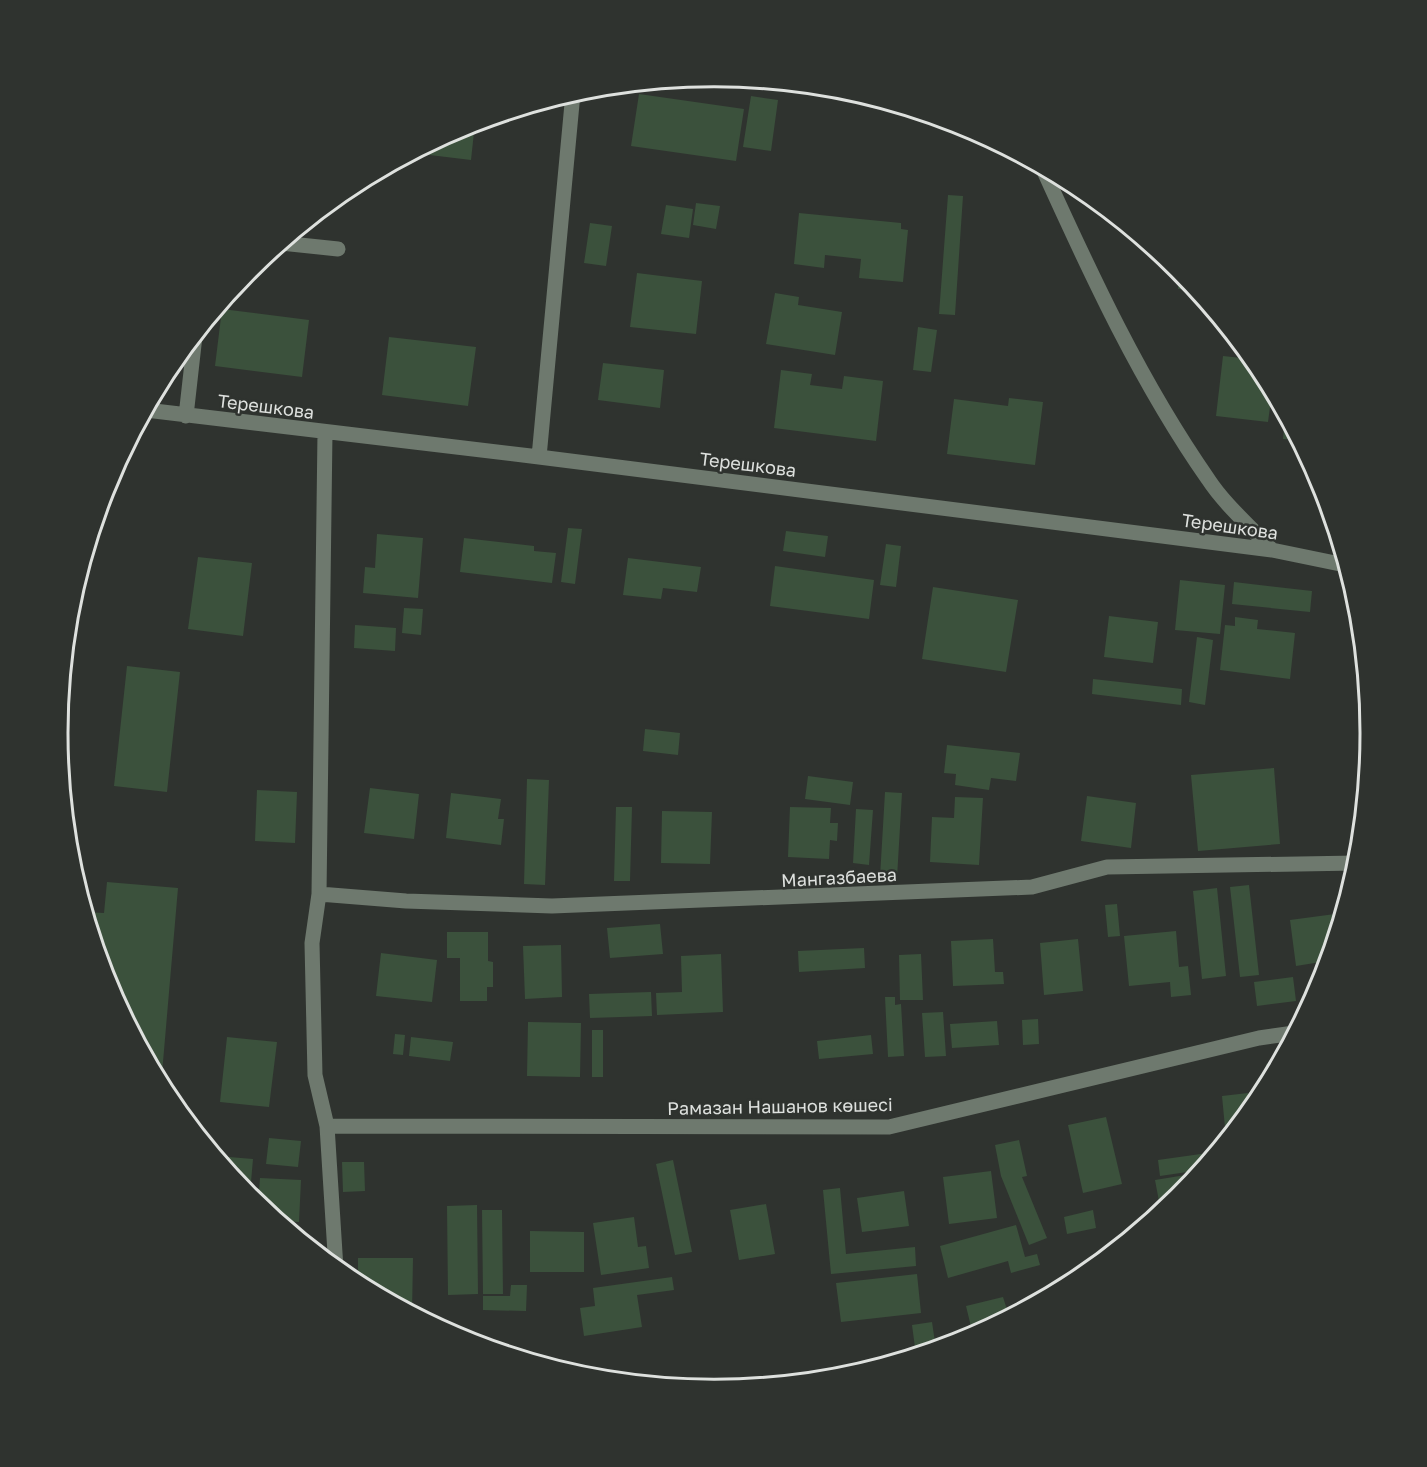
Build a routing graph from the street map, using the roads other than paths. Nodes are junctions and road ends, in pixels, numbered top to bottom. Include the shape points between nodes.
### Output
1 (572, 104) edge
2 (1049, 181) edge
3 (292, 244) edge
4 (338, 249) dead end
5 (193, 351) edge
6 (153, 411) edge
7 (186, 416) junction
8 (325, 432) junction
9 (539, 457) junction
10 (1272, 550) junction
11 (1336, 563) edge
12 (1346, 863) edge
13 (320, 894) junction
14 (1285, 1034) edge
15 (327, 1126) junction
16 (335, 1257) edge

1 - 9 street
2 - 10 street via 1140,367 1208,481
3 - 4 street
5 - 7 street
6 - 7 street, Терешкова
7 - 8 street, Терешкова
8 - 9 street, Терешкова
8 - 13 street
9 - 10 street, Терешкова
10 - 11 street, Терешкова
12 - 13 street, Мангазбаева via 1107,867 1032,887 552,906
13 - 15 street via 312,943 315,1075
14 - 15 street, Рамазан Нашанов көшесі via 889,1127
15 - 16 street

